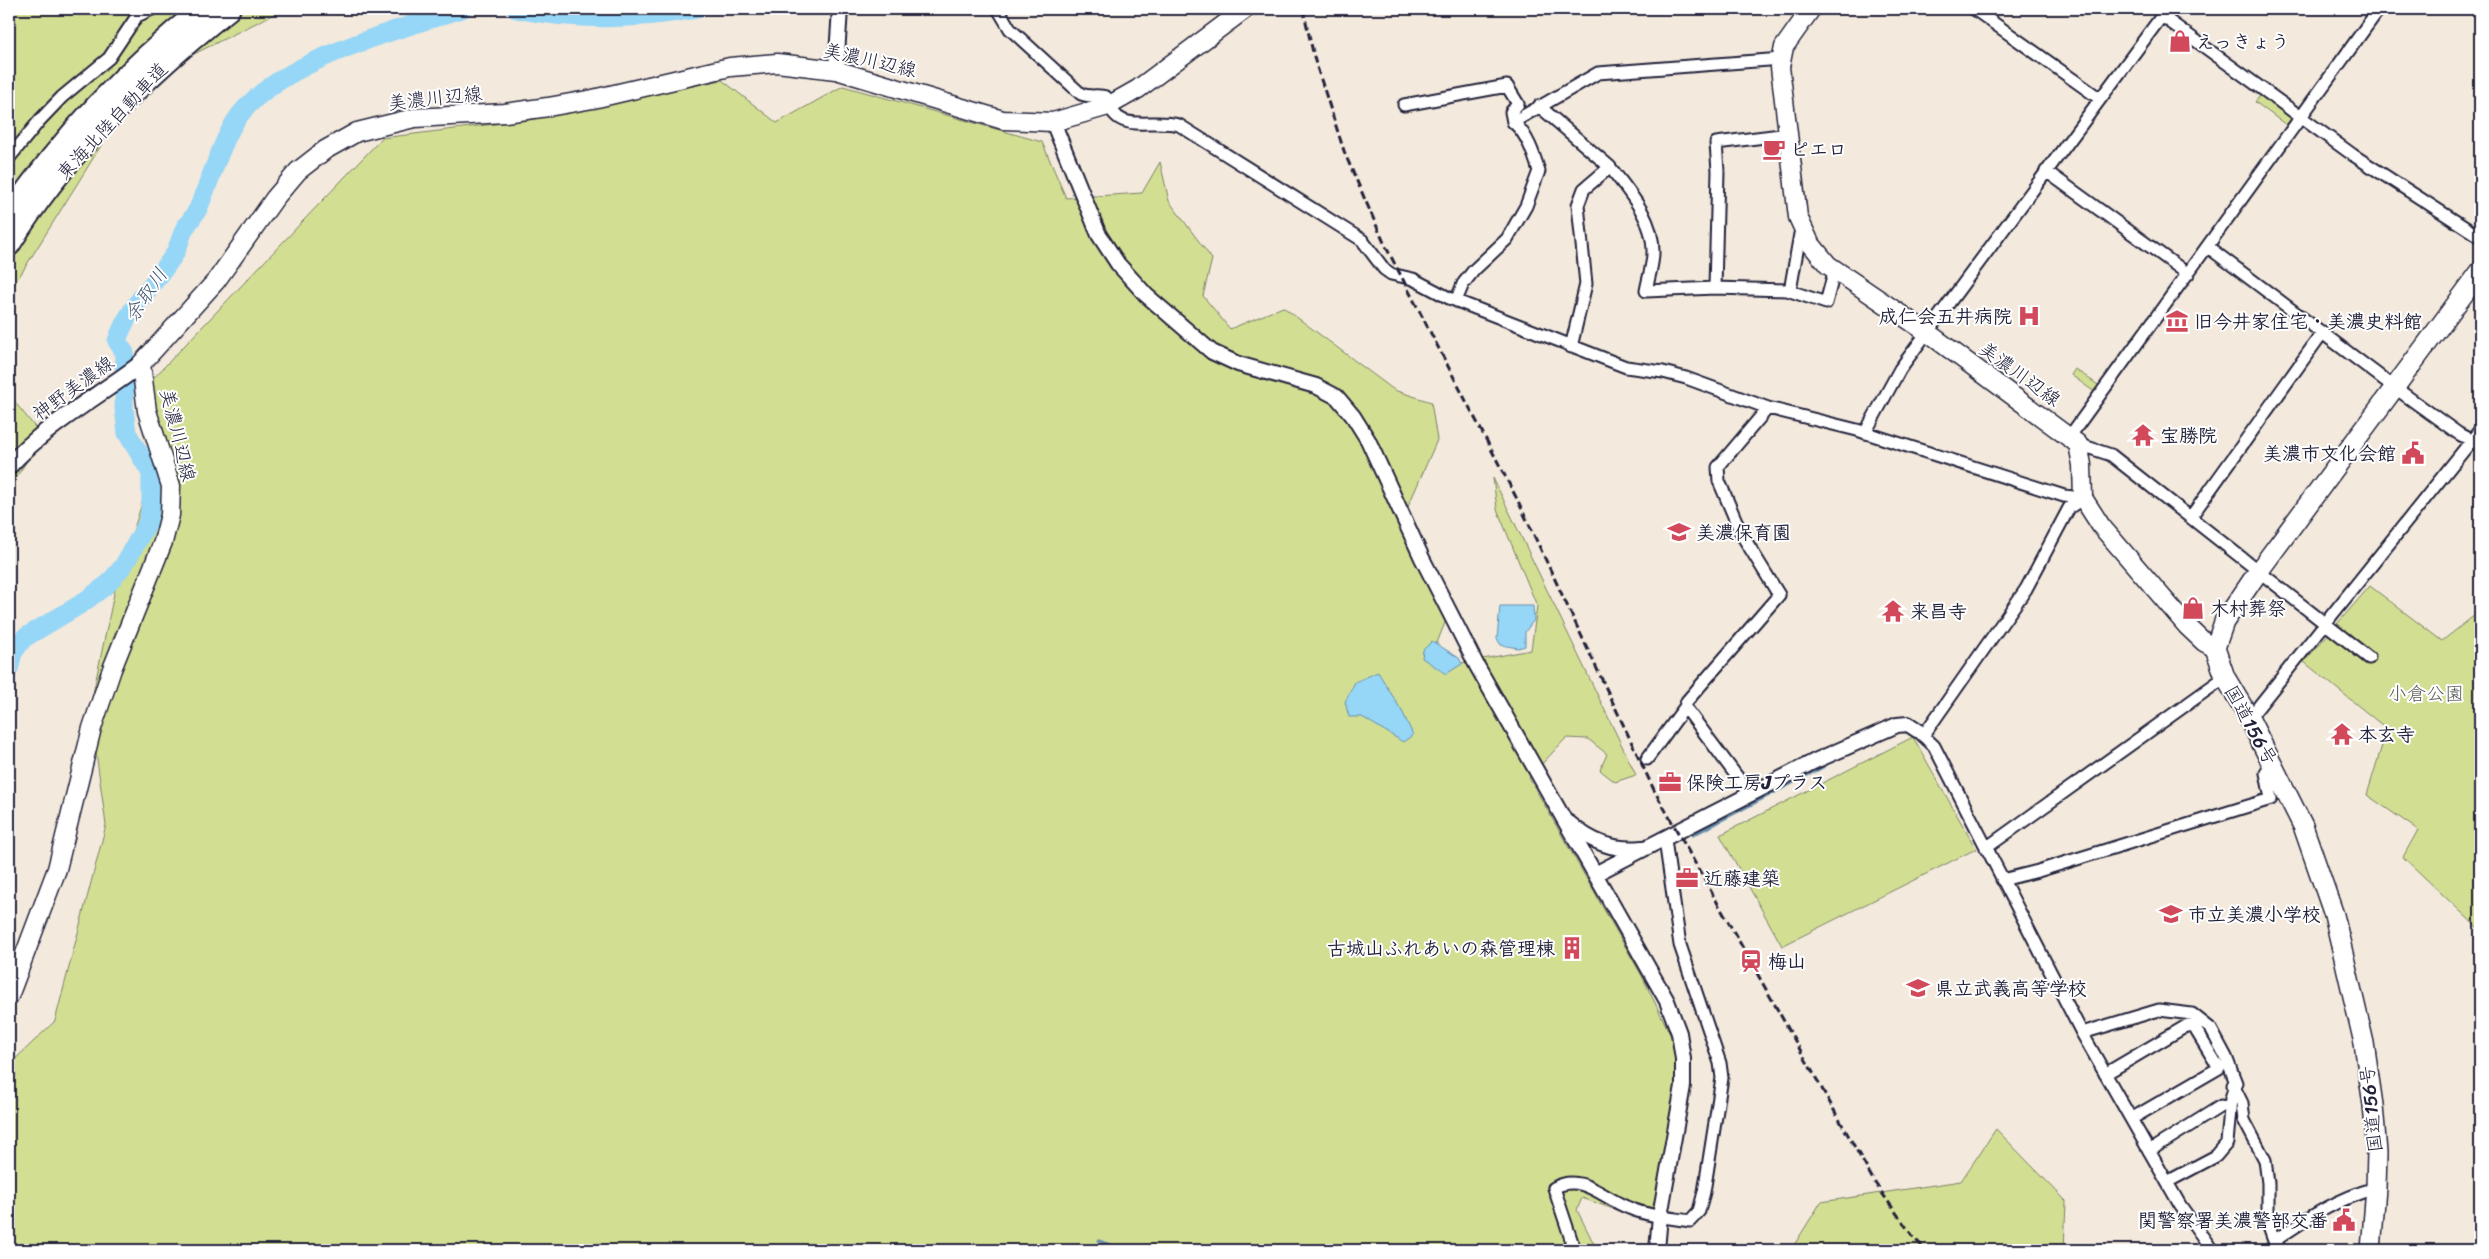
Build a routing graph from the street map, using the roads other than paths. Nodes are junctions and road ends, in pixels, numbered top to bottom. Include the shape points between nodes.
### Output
1 (152, 9) edge
2 (202, 9) edge
3 (229, 9) edge
4 (840, 9) edge
5 (998, 9) edge
6 (1245, 9) edge
7 (1811, 9) edge
8 (1974, 9) edge
9 (2379, 9) edge
10 (2164, 12) edge
11 (1782, 59) junction
12 (836, 70) junction
13 (2099, 98) junction
14 (1404, 105) dead end
15 (1108, 106) junction
16 (1539, 106) junction
17 (2300, 116) junction
18 (1053, 122) junction
19 (1513, 122) junction
20 (1789, 134) junction
21 (9, 158) edge
22 (1610, 167) junction
23 (2046, 170) junction
24 (9, 216) edge
25 (1804, 230) junction
26 (2480, 237) edge
27 (9, 245) edge
28 (2208, 248) junction
29 (1835, 269) junction
30 (2480, 272) edge
31 (2188, 274) junction
32 (1715, 288) junction
33 (1790, 291) junction
34 (1456, 301) junction
35 (2324, 332) junction
36 (1928, 333) junction
37 (1571, 347) junction
38 (137, 367) junction
39 (2394, 387) junction
40 (1768, 408) junction
41 (1865, 433) junction
42 (2478, 436) edge
43 (2074, 440) junction
44 (9, 466) edge
45 (2083, 498) junction
46 (2190, 518) junction
47 (2258, 572) junction
48 (2325, 623) junction
49 (2215, 648) junction
50 (2369, 658) dead end
51 (2224, 677) junction
52 (1684, 707) junction
53 (2247, 714) junction
54 (1920, 733) junction
55 (1647, 758) dead end
56 (2273, 764) junction
57 (1750, 794) junction
58 (1562, 818) junction
59 (1665, 840) junction
60 (1648, 848) junction
61 (1986, 848) junction
62 (1594, 874) junction
63 (2002, 880) junction
64 (9, 996) edge
65 (2082, 1033) junction
66 (2210, 1054) junction
67 (2105, 1074) junction
68 (2235, 1089) junction
69 (2221, 1106) dead end
70 (2131, 1119) junction
71 (2149, 1151) junction
72 (2167, 1182) junction
73 (2376, 1188) junction
74 (1660, 1216) junction
75 (2277, 1246) edge
76 (1566, 1250) edge
77 (1657, 1250) edge
78 (2212, 1250) edge
79 (2371, 1250) edge

1 - 21 street via 137,16 109,58 62,97
2 - 24 highway, 東海北陸自動車道 via 118,84 69,138
3 - 27 highway, 東海北陸自動車道 via 130,96 46,192
4 - 12 street
5 - 15 street via 1010,29 1081,94 1091,98 1106,97
6 - 15 main road, 美濃川辺線 via 1138,89
7 - 11 main road, 美濃川辺線 via 1784,48
8 - 13 street
9 - 17 street
10 - 13 street
10 - 17 street
11 - 16 street via 1598,72
11 - 20 main road, 美濃川辺線 via 1780,67
12 - 18 main road, 美濃川辺線 via 1003,120
12 - 38 main road, 美濃川辺線 via 777,63 730,68 548,107 414,118 358,132 325,150 298,172 275,198 216,281
13 - 23 street
14 - 19 street via 1507,86 1518,104 1512,112
15 - 18 main road, 美濃川辺線
15 - 34 street via 1117,119 1134,123 1164,121 1179,125 1362,240 1391,274 1413,279
16 - 19 street
16 - 22 street
17 - 26 street via 2353,155
17 - 28 street
18 - 58 street via 1099,234 1118,264 1146,295 1212,352 1238,364 1316,386 1337,397 1353,416 1368,440 1422,558 1477,666
19 - 34 street via 1534,155 1539,171 1526,206 1507,238 1474,270
20 - 25 main road, 美濃川辺線 via 1798,217
20 - 32 street via 1716,143
22 - 32 street via 1636,200 1647,224 1653,252 1646,291
22 - 37 street via 1584,189 1578,205 1586,284
23 - 31 street
23 - 36 street
25 - 29 main road, 美濃川辺線 via 1810,243
25 - 33 street via 1800,234
28 - 31 street
28 - 35 street
29 - 33 street via 1826,303
29 - 36 main road, 美濃川辺線
30 - 39 highway
31 - 43 street
32 - 33 street
34 - 37 street
35 - 39 street
35 - 46 street
36 - 41 street via 1900,369
36 - 43 main road, 美濃川辺線
37 - 40 street via 1626,367 1686,378
38 - 44 main road, 神野美濃線 via 50,428
38 - 64 main road, 美濃川辺線 via 171,486 170,514 163,542 92,728 57,869
39 - 42 street via 2459,434
39 - 47 highway
40 - 41 street
40 - 52 street via 1718,467 1719,481 1742,535 1779,595
41 - 45 street via 2064,496
42 - 48 street
43 - 45 main road via 2082,464
43 - 46 street via 2111,455
45 - 49 main road via 2101,526 2187,626
45 - 54 street via 2069,508 2026,589
46 - 47 street
47 - 48 street
47 - 49 highway via 2224,622
48 - 50 street
48 - 53 street via 2255,711
49 - 51 highway, 国道156号
51 - 53 highway, 国道156号
51 - 61 street
52 - 55 street
52 - 57 street
53 - 56 highway, 国道156号
54 - 57 street via 1908,724 1897,725
54 - 61 street via 1934,746
56 - 63 street via 2266,773 2271,799
56 - 73 highway, 国道156号 via 2304,826 2334,914 2364,1043 2374,1121
57 - 59 street
58 - 60 street via 1585,836 1608,847
58 - 62 street
59 - 60 street
59 - 74 street via 1680,945 1720,1063 1722,1078 1699,1211 1690,1221
60 - 62 street
61 - 63 street
62 - 74 street via 1667,1001 1679,1033 1683,1086
63 - 65 street
65 - 67 street
65 - 68 street via 2159,1010 2192,1014 2211,1029 2226,1057 2236,1083
66 - 67 street via 2194,1027 2188,1025
66 - 68 street via 2216,1052
66 - 70 street via 2219,1068
67 - 70 street
68 - 72 street via 2231,1098 2227,1143 2216,1156
68 - 75 street via 2242,1103 2244,1120 2265,1160 2268,1224
69 - 71 street
70 - 71 street
71 - 72 street
72 - 78 street
73 - 75 street via 2316,1212
73 - 79 highway, 国道156号
74 - 76 street via 1628,1208 1585,1185 1574,1182 1560,1184 1554,1188 1572,1242
74 - 77 street

